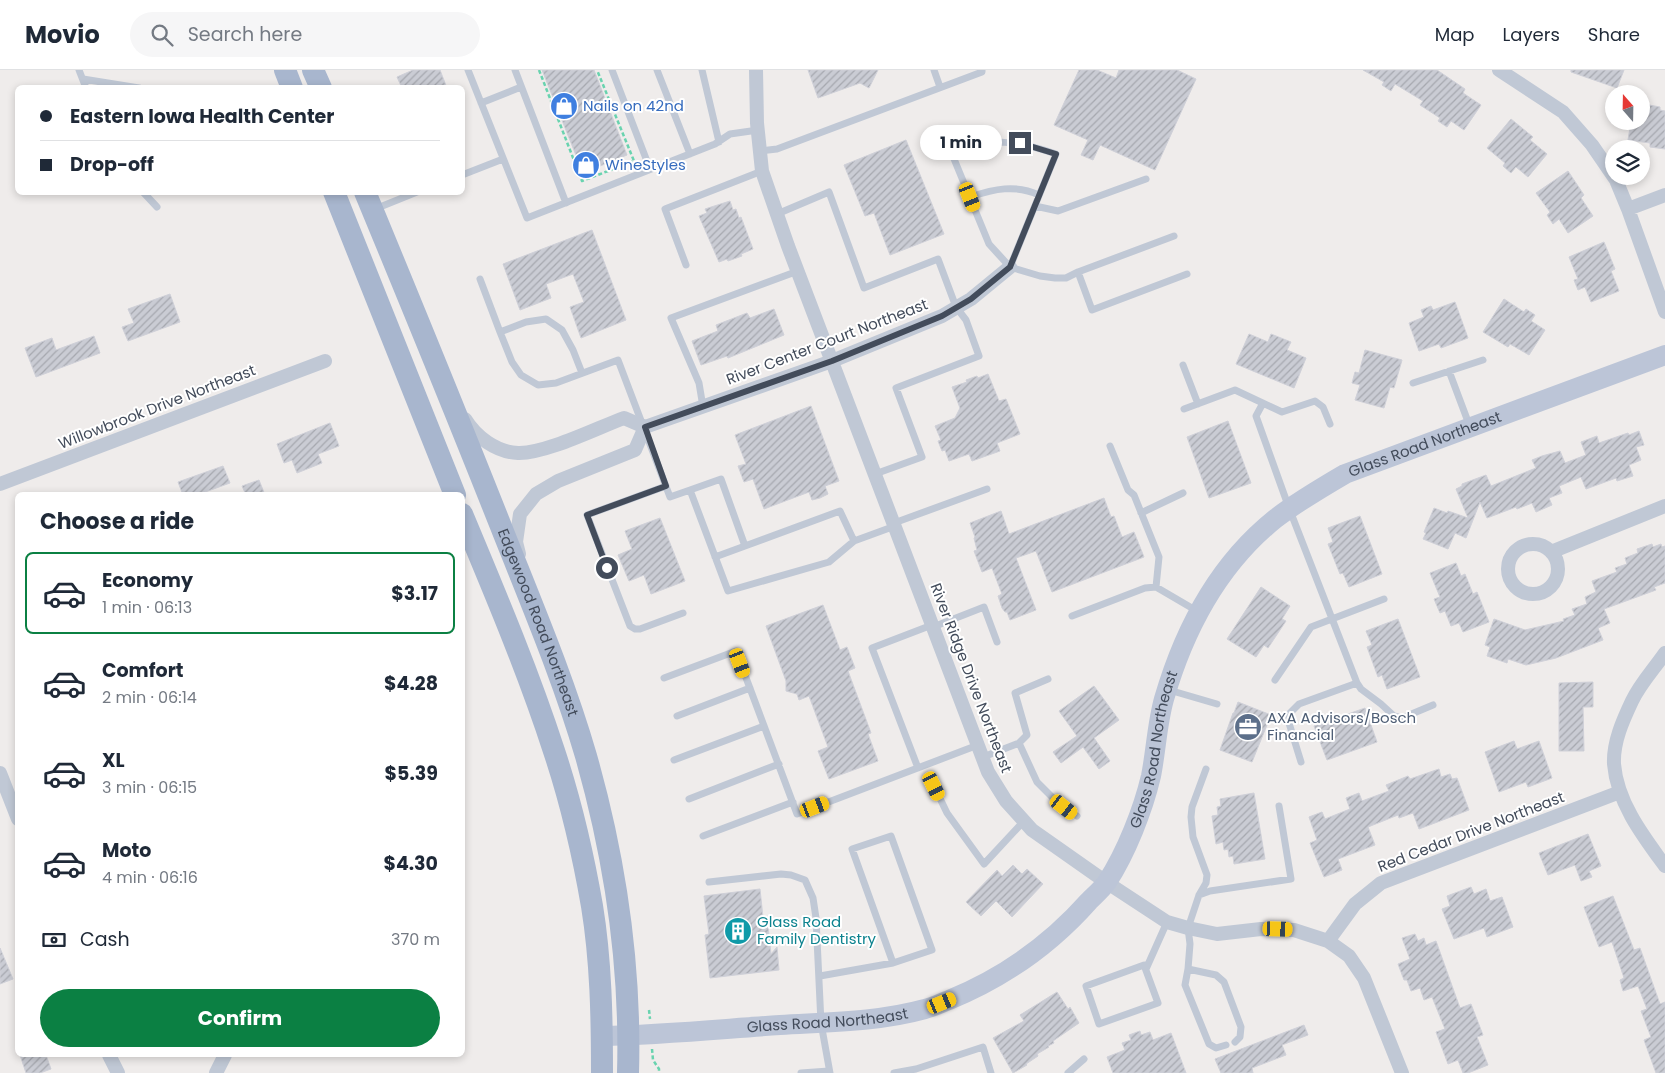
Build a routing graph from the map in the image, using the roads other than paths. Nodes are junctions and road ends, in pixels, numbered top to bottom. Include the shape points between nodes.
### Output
1 (79, 70) edge
2 (286, 70) edge
3 (313, 70) edge
4 (468, 70) edge
5 (514, 70) edge
6 (612, 70) edge
7 (657, 70) edge
8 (702, 70) edge
9 (756, 70) edge
10 (934, 70) edge
11 (982, 70) edge
12 (1499, 70) edge
13 (1518, 75) edge
14 (83, 79) junction
15 (85, 85) edge
16 (121, 85) edge
17 (291, 85) edge
18 (320, 85) edge
19 (521, 87) junction
20 (940, 87) junction
21 (481, 103) junction
22 (758, 130) junction
23 (719, 142) junction
24 (760, 151) junction
25 (690, 154) junction
26 (503, 159) junction
27 (650, 170) junction
28 (762, 171) junction
29 (465, 174) edge
30 (1146, 179) dead end
31 (145, 195) edge
32 (335, 195) edge
33 (401, 195) edge
34 (1039, 195) junction
35 (1665, 195) edge
36 (970, 197) junction
37 (368, 201) edge
38 (566, 203) junction
39 (1035, 206) junction
40 (157, 207) dead end
41 (1628, 209) junction
42 (777, 214) junction
43 (1174, 236) dead end
44 (686, 265) dead end
45 (1010, 267) junction
46 (798, 271) junction
47 (1078, 272) junction
48 (1187, 274) dead end
49 (480, 279) dead end
50 (956, 307) junction
51 (1665, 312) edge
52 (500, 332) junction
53 (1665, 355) edge
54 (1483, 360) dead end
55 (325, 361) dead end
56 (832, 361) junction
57 (1183, 365) dead end
58 (1449, 371) junction
59 (582, 373) junction
60 (1413, 383) dead end
61 (447, 390) junction
62 (1263, 403) junction
63 (1198, 404) junction
64 (703, 406) junction
65 (1184, 409) dead end
66 (1330, 424) dead end
67 (645, 427) junction
68 (1470, 427) junction
69 (1110, 446) dead end
70 (875, 474) junction
71 (0, 484) edge
72 (666, 486) junction
73 (987, 489) dead end
74 (690, 490) junction
75 (454, 492) edge
76 (1183, 493) dead end
77 (1665, 506) edge
78 (1289, 508) junction
79 (1141, 513) junction
80 (465, 521) edge
81 (894, 525) junction
82 (854, 541) junction
83 (745, 546) junction
84 (1551, 552) dead end
85 (715, 557) junction
86 (1156, 587) junction
87 (1384, 599) dead end
88 (530, 601) junction
89 (1199, 612) junction
90 (683, 613) dead end
91 (1072, 616) dead end
92 (1332, 620) junction
93 (933, 626) junction
94 (997, 642) dead end
95 (1665, 654) edge
96 (664, 678) dead end
97 (1048, 679) dead end
98 (1275, 680) dead end
99 (1357, 683) junction
100 (750, 688) junction
101 (1167, 690) junction
102 (1216, 704) dead end
103 (1433, 705) dead end
104 (677, 716) dead end
105 (764, 726) junction
106 (1019, 743) junction
107 (980, 751) junction
108 (674, 760) dead end
109 (1301, 762) dead end
110 (779, 764) junction
111 (918, 768) junction
112 (1206, 769) dead end
113 (0, 773) edge
114 (934, 786) dead end
115 (1620, 792) junction
116 (689, 799) dead end
117 (793, 802) junction
118 (1279, 806) dead end
119 (15, 811) edge
120 (1077, 816) dead end
121 (1024, 821) junction
122 (703, 836) dead end
123 (1665, 866) edge
124 (709, 882) dead end
125 (1106, 882) junction
126 (1199, 895) junction
127 (1167, 922) junction
128 (1188, 928) junction
129 (1328, 942) junction
130 (893, 963) junction
131 (1146, 968) junction
132 (1188, 969) junction
133 (820, 976) junction
134 (821, 1023) junction
135 (629, 1035) junction
136 (602, 1036) junction
137 (1235, 1042) dead end
138 (1226, 1045) dead end
139 (110, 1057) edge
140 (224, 1057) edge
141 (1084, 1059) dead end
142 (917, 1071) edge
143 (829, 1072) edge
144 (118, 1073) edge
145 (216, 1073) edge
146 (602, 1073) edge
147 (628, 1073) edge
148 (802, 1073) edge
149 (894, 1073) edge
150 (992, 1073) edge
151 (1068, 1073) edge
152 (1402, 1073) edge

1 - 14 lane
2 - 17 main road
3 - 18 main road
4 - 21 lane
5 - 19 lane
6 - 27 lane
7 - 25 lane
8 - 23 lane
9 - 22 street, River Ridge Drive Northeast
10 - 20 lane
11 - 20 lane
12 - 13 street
13 - 41 street via 1563,112 1592,144 1616,180
14 - 15 lane
14 - 16 lane
19 - 21 lane
19 - 38 lane
20 - 24 lane via 777,149
21 - 26 lane
22 - 23 lane via 730,134
22 - 24 street, River Ridge Drive Northeast
23 - 25 lane
24 - 28 street, River Ridge Drive Northeast
25 - 27 lane
26 - 29 lane
26 - 38 lane via 527,218
27 - 38 lane
28 - 42 street, River Ridge Drive Northeast
28 - 44 lane via 665,209
30 - 39 lane via 1058,211
31 - 40 lane
32 - 75 main road
33 - 37 lane
34 - 36 lane via 1009,188
34 - 36 lane via 1056,154 1026,144 995,142 952,154
34 - 39 lane
35 - 41 street
36 - 45 lane via 989,244
37 - 61 main road, Edgewood Road Northeast
39 - 45 lane
41 - 51 street
42 - 46 street, River Ridge Drive Northeast
42 - 50 lane via 829,192 864,288 938,259
43 - 47 lane
45 - 47 lane via 1055,278 1066,278
45 - 50 street, River Center Court Northeast
46 - 56 street, River Ridge Drive Northeast
46 - 64 lane via 671,318 699,383
47 - 48 lane via 1092,310
49 - 52 lane
50 - 56 street, River Center Court Northeast via 942,316
50 - 70 lane via 966,320 979,356 896,388 922,457
52 - 59 lane via 521,375 538,386
52 - 59 lane via 526,322 546,320 562,330
53 - 68 street, Glass Road Northeast
54 - 58 lane
55 - 71 street, Willowbrook Drive Northeast
56 - 64 street, River Center Court Northeast
56 - 70 street, River Ridge Drive Northeast
57 - 63 lane
58 - 60 lane
58 - 68 lane
59 - 67 lane via 618,360
61 - 67 street via 472,430 494,447 518,453 541,450 624,418
61 - 88 main road, Edgewood Road Northeast
62 - 63 lane via 1235,390
62 - 66 lane via 1282,412 1316,401 1323,407
62 - 78 lane via 1256,416
63 - 65 lane
64 - 67 street, River Center Court Northeast
67 - 72 lane
67 - 88 street via 634,450 558,481 536,494 520,514 516,542
68 - 78 street, Glass Road Northeast via 1345,474
69 - 79 lane
70 - 81 street, River Ridge Drive Northeast
72 - 74 lane via 670,497
72 - 90 lane via 587,515 630,626 640,629
73 - 81 lane
74 - 83 lane via 721,479
74 - 85 lane
76 - 79 lane
77 - 84 street
78 - 89 street, Glass Road Northeast via 1233,560
78 - 92 lane
79 - 86 lane via 1159,557
80 - 136 main road, Edgewood Road Northeast via 524,666 555,753 580,844 592,908
81 - 82 lane
81 - 93 street, River Ridge Drive Northeast
82 - 83 lane via 840,510
82 - 85 lane via 829,562 728,592
83 - 85 lane
86 - 89 lane
86 - 91 lane via 1145,588
87 - 92 lane
88 - 135 main road, Edgewood Road Northeast via 586,755 605,833 624,958
89 - 101 street, Glass Road Northeast
92 - 98 lane via 1311,627
92 - 99 lane
93 - 94 lane via 984,607
93 - 107 street, River Ridge Drive Northeast
93 - 111 lane via 872,648
95 - 115 street via 1633,699 1619,732 1614,762
96 - 100 lane via 736,650
97 - 106 lane via 1015,692 1027,735
99 - 103 lane via 1394,716 1402,718
99 - 109 lane via 1299,704 1289,714 1288,723
100 - 104 lane
100 - 105 lane
101 - 102 lane
101 - 125 street, Glass Road Northeast via 1143,802 1126,845
105 - 108 lane
105 - 110 lane
106 - 107 lane
106 - 120 lane via 1037,782
107 - 111 lane
107 - 121 street, River Ridge Drive Northeast via 988,772 1006,801
110 - 116 lane
110 - 117 lane
111 - 117 lane via 798,814
112 - 126 lane via 1191,817 1193,837 1207,875
113 - 119 street
114 - 121 lane via 947,813 984,864
115 - 123 street via 1645,839
115 - 129 street, Red Cedar Drive Northeast via 1381,883 1355,904
117 - 122 lane
118 - 126 lane via 1290,879
121 - 125 street, River Ridge Drive Northeast
124 - 133 lane via 781,874 805,880 813,898
125 - 127 street, River Ridge Drive Northeast
125 - 134 street, Glass Road Northeast via 1049,941 1016,966 972,991 927,1009 883,1018
126 - 128 lane
127 - 128 street, River Ridge Drive Northeast
127 - 131 lane
128 - 129 street, River Ridge Drive Northeast via 1217,934 1261,929 1294,930
128 - 132 lane
129 - 152 street, River Ridge Drive Northeast via 1349,956 1364,978
130 - 130 lane via 932,950 891,836 852,849
130 - 133 lane
131 - 131 lane via 1144,965 1086,986 1099,1024 1158,1002
132 - 137 lane via 1216,975 1224,982 1241,1027 1240,1038
132 - 138 lane via 1185,985 1209,1044 1216,1048
133 - 134 lane
134 - 135 street, Glass Road Northeast
134 - 143 lane
135 - 136 street, Glass Road Northeast
135 - 147 main road, Edgewood Road Northeast
136 - 146 main road, Edgewood Road Northeast
139 - 144 street
140 - 145 street
141 - 151 lane
142 - 149 lane
142 - 150 lane via 983,1047
143 - 148 lane

